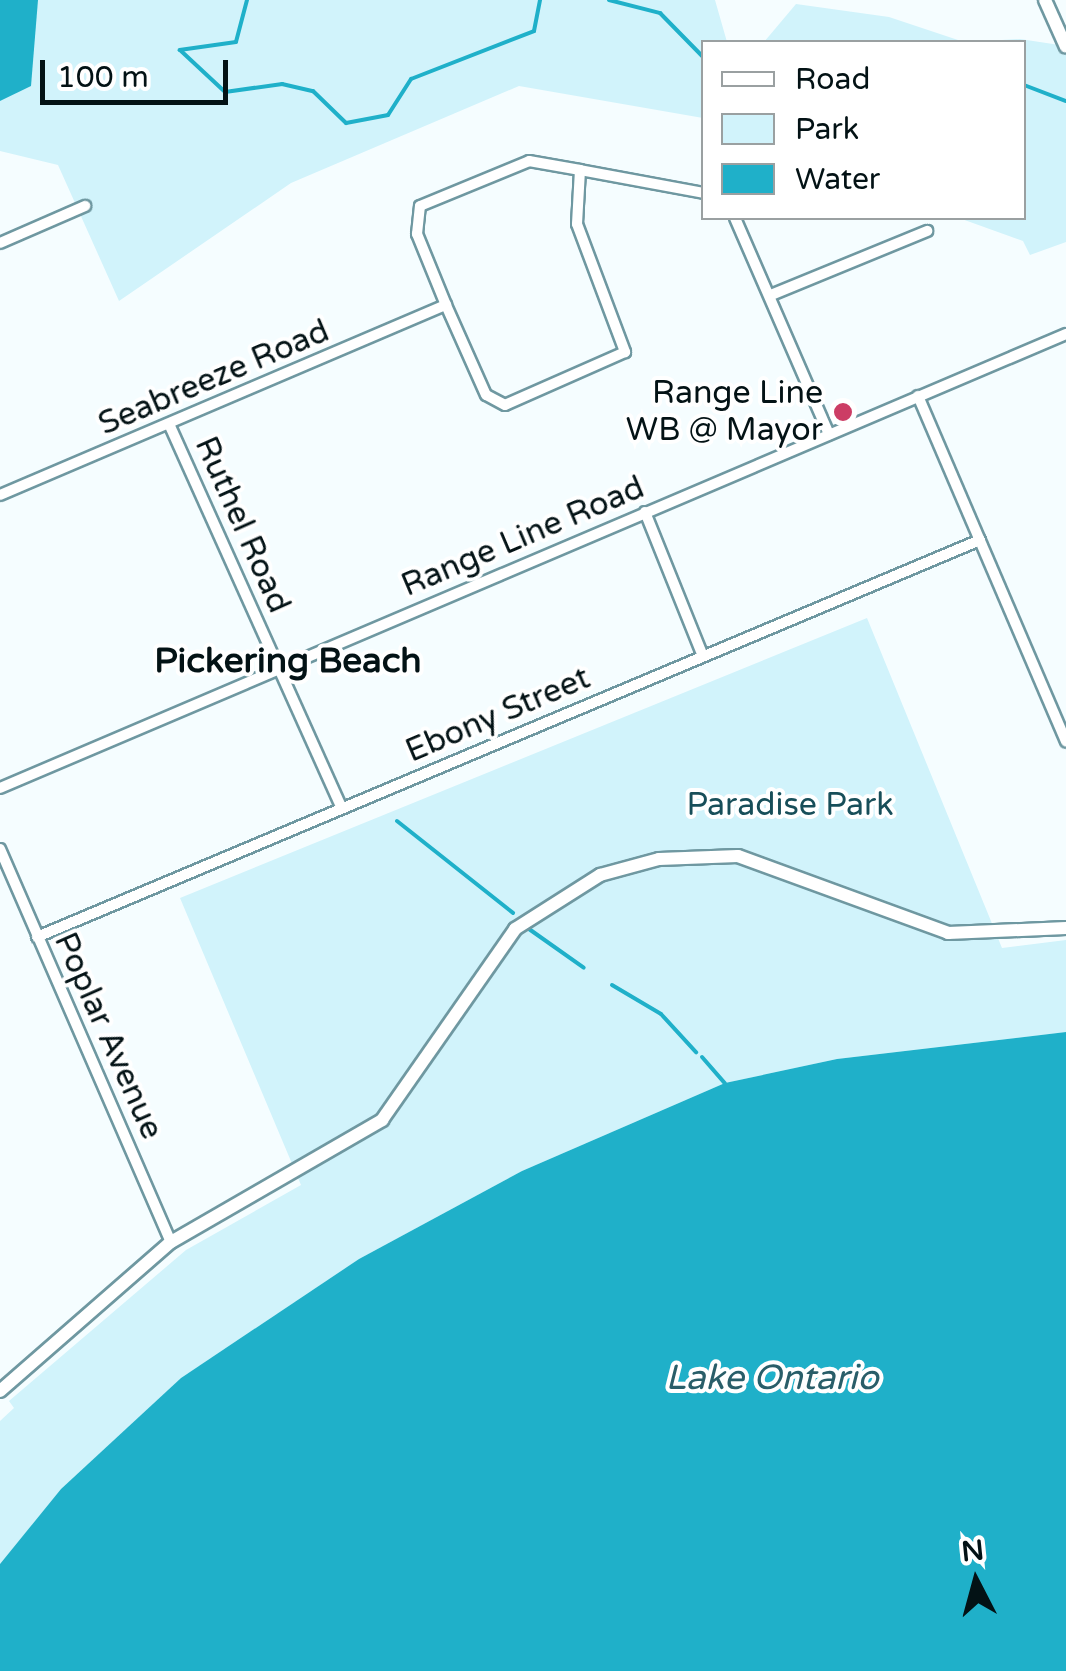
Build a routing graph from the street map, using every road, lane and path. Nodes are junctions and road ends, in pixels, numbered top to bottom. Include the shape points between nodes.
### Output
1 (1045, 0) edge
2 (1066, 47) edge
3 (580, 170) junction
4 (701, 192) edge
5 (85, 206) dead end
6 (736, 220) edge
7 (926, 231) dead end
8 (0, 243) edge
9 (771, 296) junction
10 (446, 305) junction
11 (1066, 334) edge
12 (918, 396) junction
13 (170, 426) junction
14 (829, 434) junction
15 (0, 496) edge
16 (645, 512) junction
17 (980, 540) junction
18 (702, 656) junction
19 (278, 668) junction
20 (1066, 742) edge
21 (0, 788) edge
22 (342, 808) junction
23 (0, 848) edge
24 (1066, 928) edge
25 (37, 937) junction
26 (171, 1242) junction
27 (0, 1391) edge

1 - 2 street
3 - 4 street
3 - 10 street via 530,162 420,206 418,234
3 - 10 street via 577,224 626,352 504,405 486,394
5 - 8 street
6 - 9 street
7 - 9 street
9 - 14 street
10 - 13 street, Seabreeze Road
11 - 12 street, Range Line Road
12 - 14 street, Range Line Road
12 - 17 street
13 - 15 street, Seabreeze Road
13 - 19 street, Ruthel Road
14 - 16 street, Range Line Road
16 - 18 street
16 - 19 street, Range Line Road
17 - 18 street, Ebony Street
17 - 20 street
18 - 22 street, Ebony Street
19 - 21 street, Range Line Road
19 - 22 street, Ruthel Road
22 - 25 street, Ebony Street
23 - 25 street, Poplar Avenue
24 - 26 street via 948,932 738,856 616,869 516,929 382,1120
25 - 26 street, Poplar Avenue
26 - 27 street

